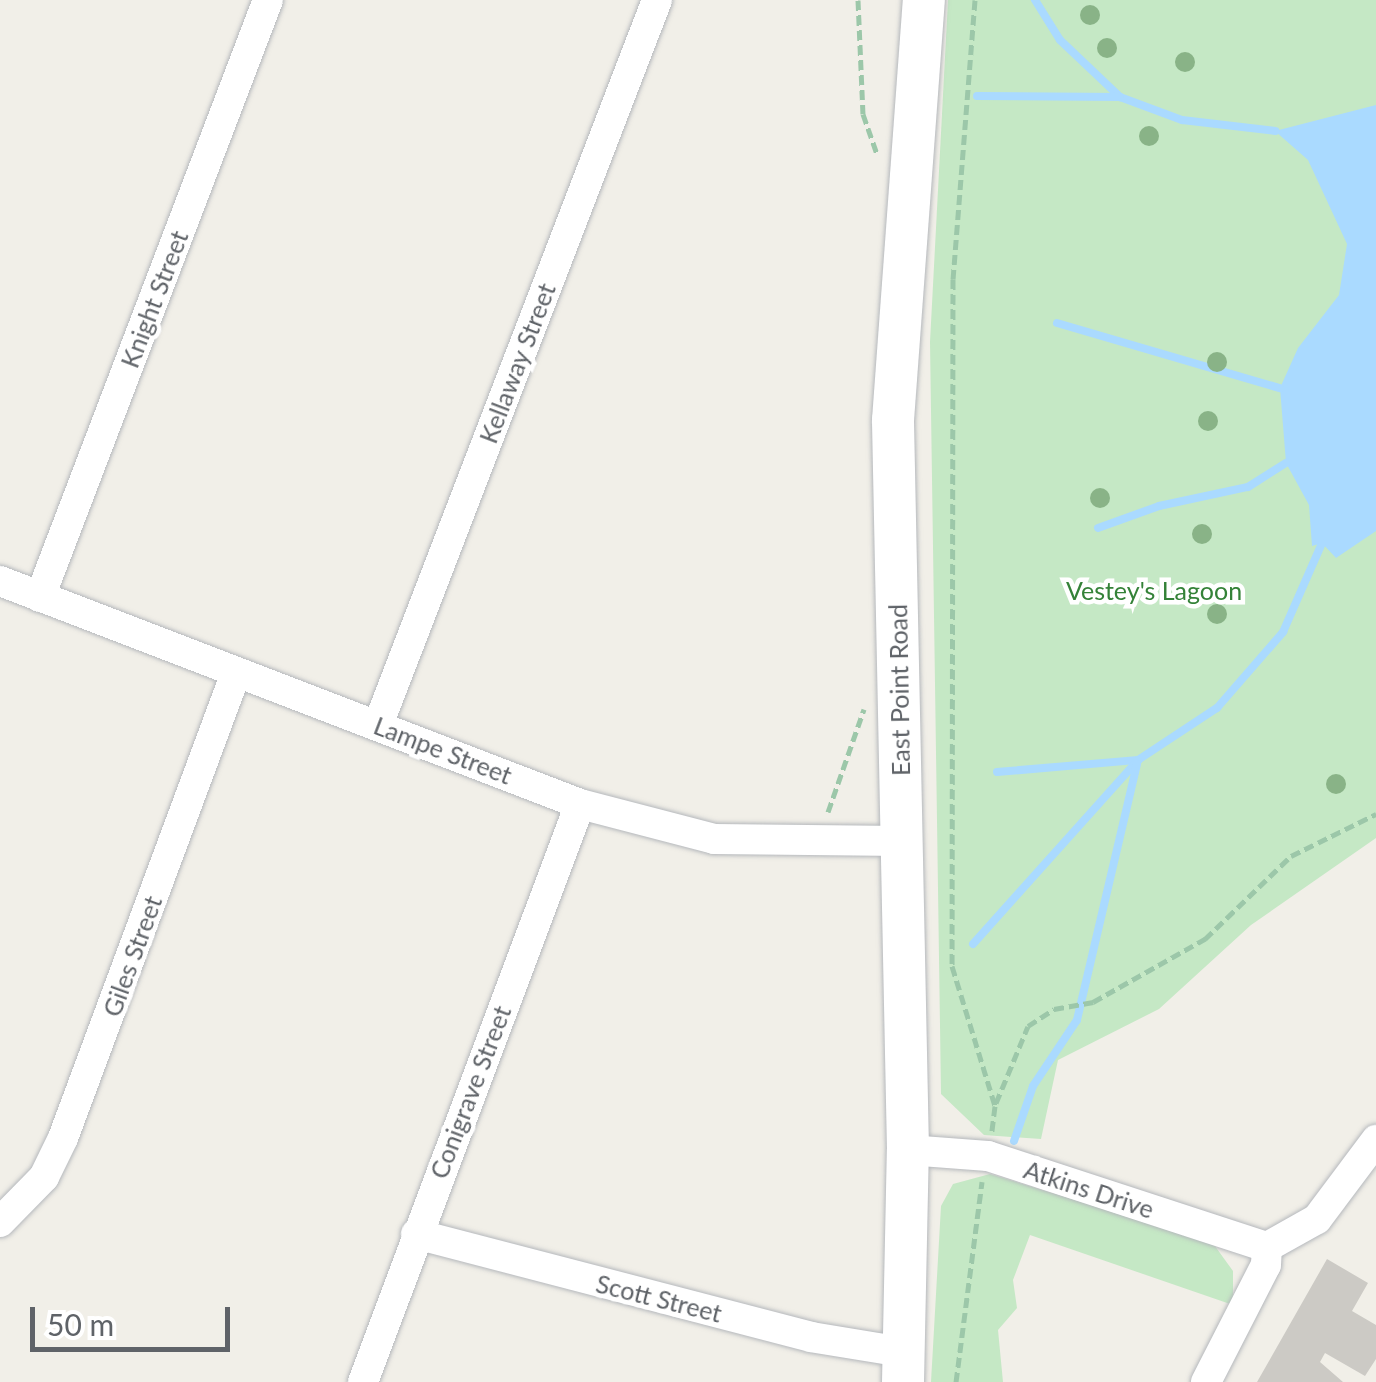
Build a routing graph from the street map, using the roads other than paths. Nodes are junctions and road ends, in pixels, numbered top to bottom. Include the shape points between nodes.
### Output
1 (268, 0) edge
2 (657, 0) edge
3 (924, 0) edge
4 (0, 581) edge
5 (40, 597) junction
6 (236, 672) junction
7 (378, 725) junction
8 (580, 804) junction
9 (902, 842) junction
10 (1376, 1140) edge
11 (908, 1150) junction
12 (0, 1222) edge
13 (416, 1234) junction
14 (1267, 1247) junction
15 (903, 1367) edge
16 (363, 1382) edge
17 (1206, 1382) edge

1 - 5 street, Knight Street
2 - 7 street, Kellaway Street
3 - 9 street, East Point Road via 893,420
4 - 5 street, Lampe Street
5 - 6 street, Lampe Street
6 - 7 street, Lampe Street
6 - 12 street, Giles Street via 63,1138 44,1177
7 - 8 street, Lampe Street
8 - 9 street, Lampe Street via 714,839
8 - 13 street, Conigrave Street
9 - 11 street, East Point Road
10 - 14 street via 1317,1219
11 - 14 street, Atkins Drive via 988,1156
11 - 15 street, East Point Road
13 - 15 street, Scott Street
13 - 16 street, Conigrave Street
14 - 17 street via 1266,1264

